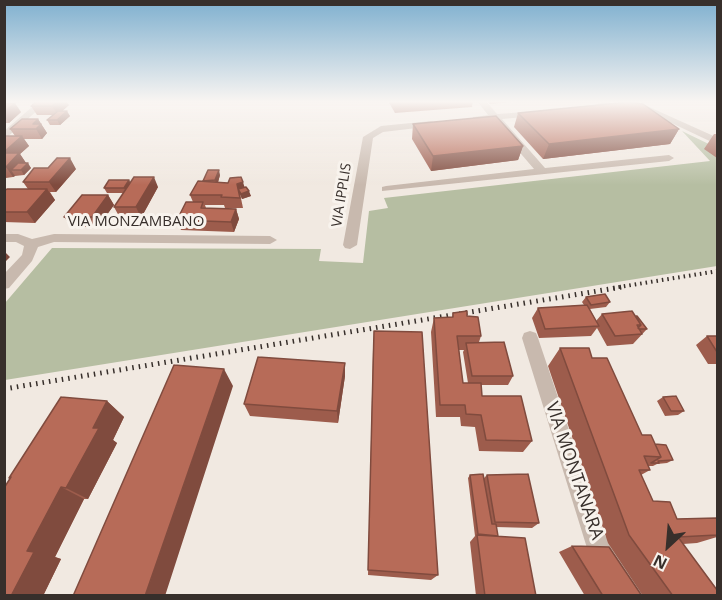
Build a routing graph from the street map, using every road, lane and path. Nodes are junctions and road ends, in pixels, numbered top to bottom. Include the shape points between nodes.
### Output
1 (381, 129) edge
2 (506, 129) edge
3 (689, 129) edge
4 (717, 142) edge
5 (669, 158) dead end
6 (542, 172) junction
7 (386, 189) dead end
8 (4, 237) edge
9 (270, 240) dead end
10 (31, 244) junction
11 (350, 245) dead end
12 (4, 284) edge
13 (530, 338) dead end
14 (633, 596) edge

1 - 11 street, VIA IPPLIS via 368,137
2 - 6 street
3 - 4 street
5 - 6 street
6 - 7 street
8 - 10 street, VIA MONZAMBANO
9 - 10 street, VIA MONZAMBANO via 54,238
10 - 12 street via 27,258
13 - 14 street, VIA MONTANARA via 595,540

